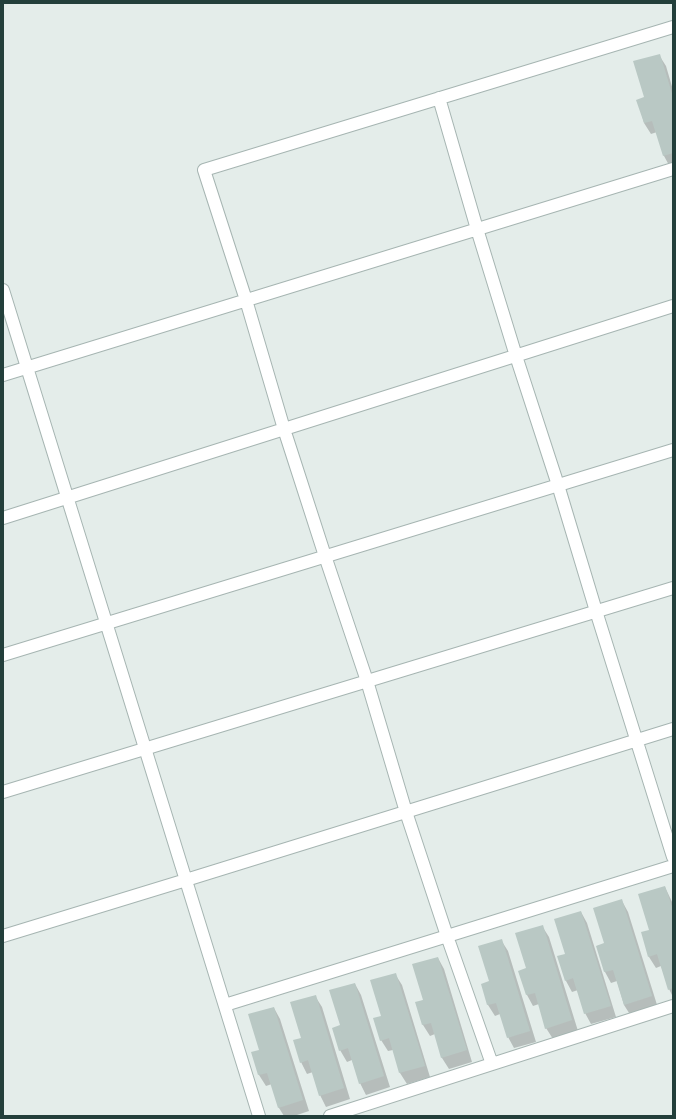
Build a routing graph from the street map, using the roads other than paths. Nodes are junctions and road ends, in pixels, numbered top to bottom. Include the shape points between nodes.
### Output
1 (673, 27) edge
2 (439, 98) junction
3 (673, 168) edge
4 (477, 229) junction
5 (3, 290) edge
6 (246, 300) junction
7 (673, 306) edge
8 (516, 356) junction
9 (27, 367) junction
10 (3, 375) edge
11 (284, 429) junction
12 (673, 450) edge
13 (558, 485) junction
14 (67, 497) junction
15 (3, 518) edge
16 (325, 556) junction
17 (673, 588) edge
18 (596, 611) junction
19 (106, 622) junction
20 (3, 655) edge
21 (367, 681) junction
22 (673, 729) edge
23 (637, 740) junction
24 (145, 748) junction
25 (3, 792) edge
26 (406, 812) junction
27 (673, 857) edge
28 (673, 866) edge
29 (186, 880) junction
30 (3, 936) edge
31 (447, 936) junction
32 (225, 1005) junction
33 (673, 1006) edge
34 (492, 1064) junction
35 (259, 1116) edge
36 (330, 1116) edge

1 - 2 street
2 - 4 street
2 - 6 street via 204,170
3 - 4 street
4 - 6 street
4 - 8 street
5 - 9 street
6 - 9 street
6 - 11 street
7 - 8 street
8 - 11 street
8 - 13 street
9 - 10 street
9 - 14 street
11 - 14 street
11 - 16 street
12 - 13 street
13 - 16 street
13 - 18 street
14 - 15 street
14 - 19 street
16 - 19 street
16 - 21 street
17 - 18 street
18 - 21 street
18 - 23 street
19 - 20 street
19 - 24 street
21 - 24 street
21 - 26 street
22 - 23 street
23 - 26 street
23 - 27 street
24 - 25 street
24 - 29 street
26 - 29 street
26 - 31 street
28 - 31 street
29 - 30 street
29 - 32 street
31 - 32 street
31 - 34 street
32 - 35 street
33 - 34 street
34 - 36 street

